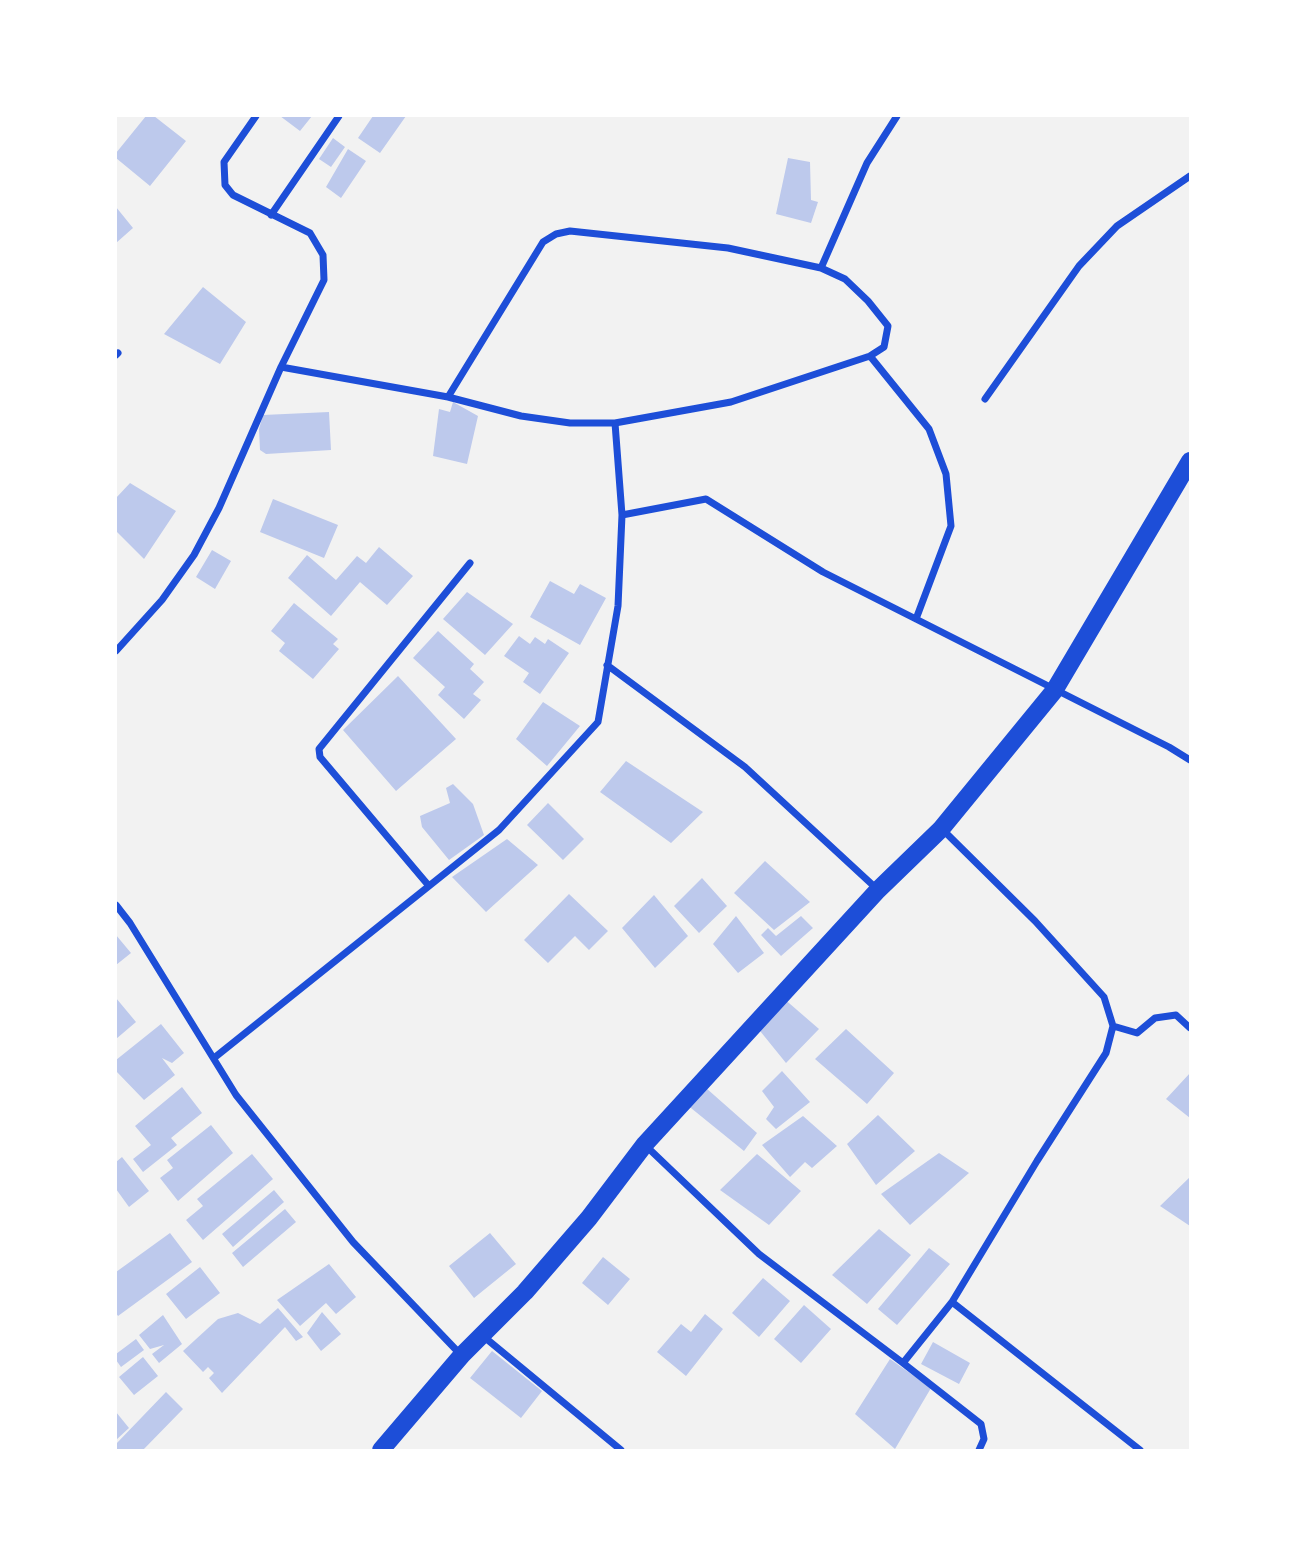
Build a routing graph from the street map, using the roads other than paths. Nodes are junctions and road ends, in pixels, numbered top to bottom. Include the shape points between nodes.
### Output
1 (256, 116) edge
2 (339, 116) edge
3 (897, 116) edge
4 (1191, 176) edge
5 (271, 215) junction
6 (821, 268) junction
7 (870, 356) junction
8 (281, 367) junction
9 (448, 397) junction
10 (985, 399) dead end
11 (615, 423) junction
12 (1189, 466) edge
13 (622, 515) junction
14 (470, 563) dead end
15 (916, 619) junction
16 (116, 651) edge
17 (607, 665) junction
18 (1054, 691) junction
19 (1191, 760) edge
20 (942, 828) junction
21 (429, 886) junction
22 (878, 890) junction
23 (116, 905) edge
24 (1112, 1026) junction
25 (1191, 1028) edge
26 (214, 1058) junction
27 (645, 1144) junction
28 (952, 1302) junction
29 (483, 1335) junction
30 (462, 1355) junction
31 (903, 1363) junction
32 (381, 1451) edge
33 (621, 1451) edge
34 (979, 1451) edge
35 (1140, 1451) edge

1 - 5 street via 224,162 225,185 233,195
2 - 5 street
3 - 6 street via 867,163
4 - 10 street via 1117,226 1079,266
5 - 8 street via 310,233 323,255 324,280
6 - 7 street via 845,279 888,327 884,347
6 - 9 street via 728,248 570,231 556,234 544,242
7 - 11 street via 731,402
7 - 15 street via 929,429 946,474 951,526
8 - 9 street
8 - 16 street via 194,555 162,600
9 - 11 street via 521,416
11 - 13 street
12 - 18 main road
13 - 15 street via 706,499 823,572
13 - 17 street via 618,606
14 - 21 street via 318,749
15 - 18 street
17 - 21 street via 598,722 499,830
17 - 22 street via 745,767
18 - 19 street
18 - 20 main road
20 - 22 main road
20 - 24 street via 1104,997
21 - 26 street
22 - 27 main road
23 - 26 street
24 - 25 street via 1137,1033 1155,1018 1176,1015
24 - 28 street via 1106,1053
26 - 30 street via 236,1095 353,1242
27 - 29 main road via 589,1218
27 - 31 street via 759,1254
28 - 31 street
28 - 35 street
29 - 30 main road
29 - 33 street
30 - 32 main road
31 - 34 street via 981,1424 984,1439

